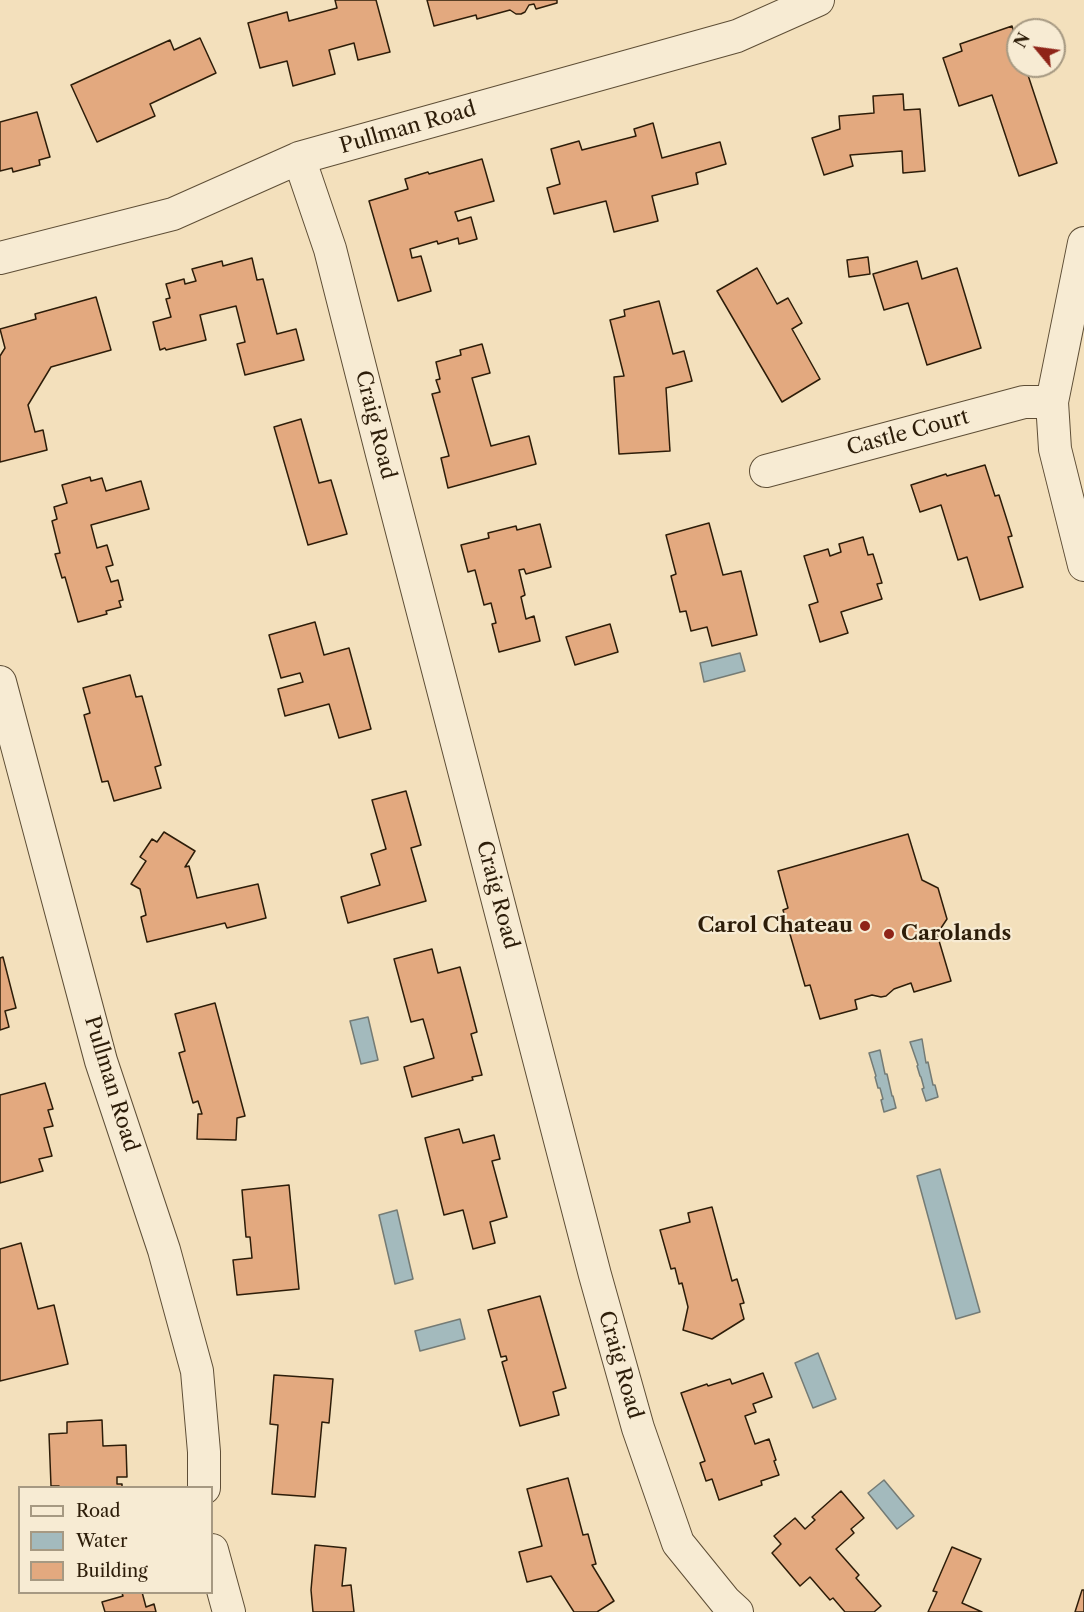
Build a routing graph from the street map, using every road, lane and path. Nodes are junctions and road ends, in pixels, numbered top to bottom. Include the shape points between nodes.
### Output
1 (818, 0) edge
2 (299, 158) junction
3 (1084, 243) edge
4 (0, 258) edge
5 (1052, 402) junction
6 (766, 471) dead end
7 (1084, 565) edge
8 (0, 682) edge
9 (204, 1486) edge
10 (213, 1554) edge
11 (229, 1612) edge
12 (736, 1612) edge

1 - 2 street, Pullman Road via 736,36
2 - 4 street, Pullman Road via 172,214
2 - 12 street, Craig Road via 330,249 638,1428 678,1543
3 - 5 street
5 - 6 street, Castle Court via 1024,402
5 - 7 street via 1055,449
8 - 9 street, Pullman Road via 101,1061 164,1250 197,1371
10 - 11 street

